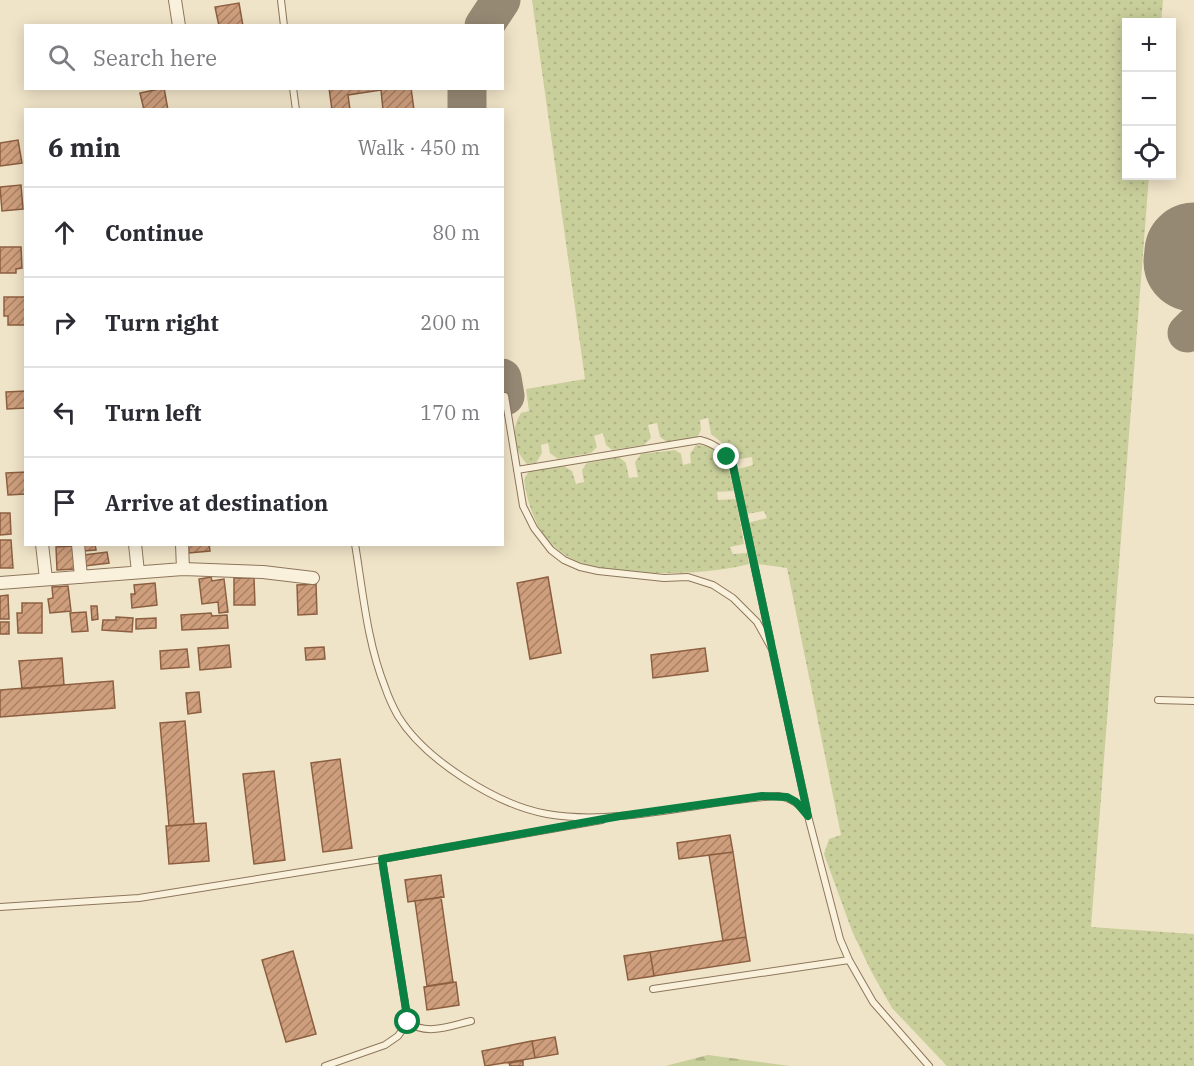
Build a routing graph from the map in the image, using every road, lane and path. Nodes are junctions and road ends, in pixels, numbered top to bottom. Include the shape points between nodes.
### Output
1 (175, 0) edge
2 (281, 0) edge
3 (179, 24) edge
4 (285, 24) edge
5 (293, 90) edge
6 (296, 108) edge
7 (505, 396) dead end
8 (517, 470) junction
9 (42, 546) edge
10 (78, 546) edge
11 (135, 546) edge
12 (182, 546) edge
13 (355, 546) edge
14 (183, 569) junction
15 (138, 572) junction
16 (81, 577) junction
17 (313, 578) dead end
18 (46, 579) junction
19 (0, 583) edge
20 (772, 649) junction
21 (1158, 700) dead end
22 (1194, 701) edge
23 (620, 816) junction
24 (808, 816) junction
25 (382, 859) junction
26 (0, 907) edge
27 (849, 960) junction
28 (653, 989) dead end
29 (408, 1022) junction
30 (471, 1022) dead end
31 (325, 1066) edge
32 (928, 1066) edge

1 - 3 street
2 - 4 lane
5 - 6 lane
7 - 8 lane
8 - 20 lane via 528,517 546,544 564,560 598,571 688,577 713,585 757,622
8 - 20 lane via 700,440 720,448 733,466
9 - 18 street
10 - 16 street
11 - 15 street
12 - 14 street
13 - 23 lane via 374,658 398,717 423,746 483,789 516,805 546,814
14 - 15 street
14 - 17 street
15 - 16 street
16 - 18 street
18 - 19 street
20 - 24 lane
21 - 22 lane
23 - 24 lane via 778,796 796,802
23 - 25 lane
24 - 27 lane
25 - 26 lane via 138,898
25 - 29 lane
27 - 28 lane
27 - 32 lane via 873,1002
29 - 30 lane via 428,1030
29 - 31 lane via 385,1045

